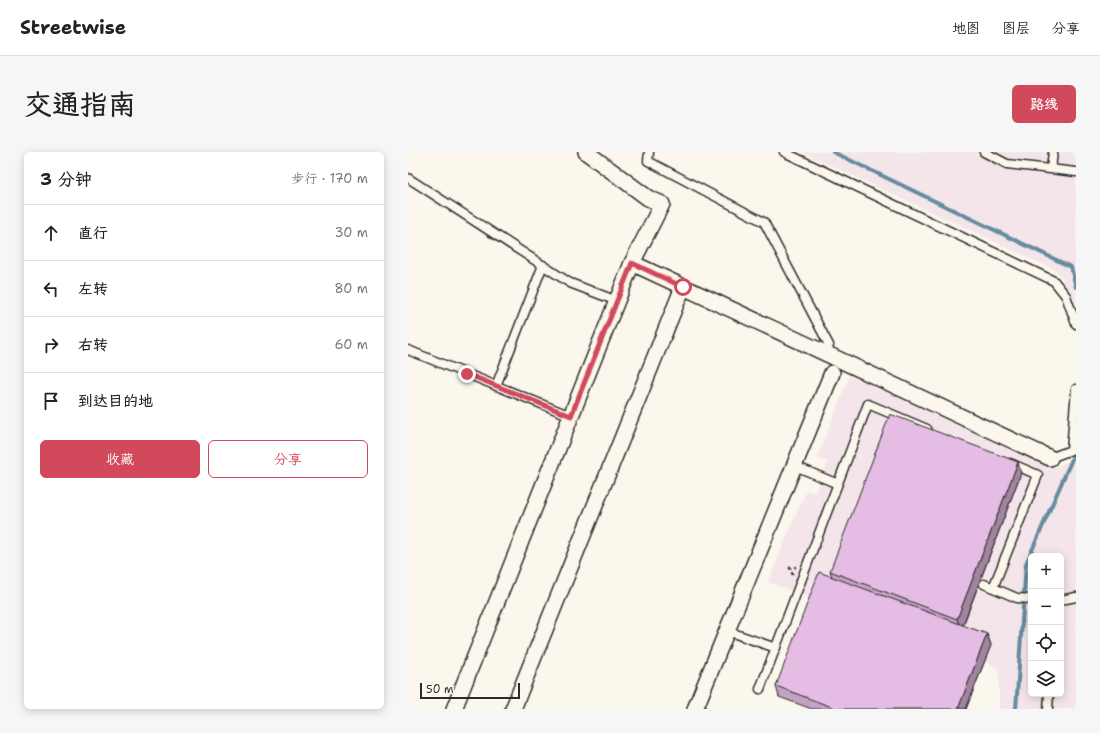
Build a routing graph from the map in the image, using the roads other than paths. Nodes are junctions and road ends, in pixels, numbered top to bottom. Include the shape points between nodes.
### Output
1 (586, 152) edge
2 (648, 152) edge
3 (784, 152) edge
4 (984, 152) edge
5 (1053, 152) edge
6 (1051, 169) junction
7 (1076, 172) edge
8 (408, 178) edge
9 (632, 263) junction
10 (543, 265) junction
11 (683, 287) junction
12 (617, 301) junction
13 (1076, 324) edge
14 (829, 345) dead end
15 (408, 350) edge
16 (832, 373) dead end
17 (496, 386) junction
18 (1076, 388) edge
19 (571, 416) junction
20 (932, 431) edge
21 (1050, 458) joint
22 (1003, 460) edge
23 (794, 466) junction
24 (838, 484) junction
25 (984, 584) dead end
26 (993, 588) junction
27 (1076, 597) edge
28 (1028, 599) edge
29 (1064, 599) edge
30 (727, 631) junction
31 (776, 648) junction
32 (760, 689) dead end
33 (1050, 697) edge
34 (454, 709) edge
35 (513, 709) edge
36 (696, 709) edge
37 (1048, 709) edge

1 - 9 street via 648,198 662,204
2 - 14 lane via 648,161 764,222
3 - 13 lane via 1054,281 1066,296
4 - 6 lane via 1007,164
5 - 6 lane
6 - 7 lane
8 - 10 lane
9 - 11 street
9 - 12 street
10 - 12 lane via 570,283
10 - 17 lane
11 - 21 street
11 - 35 street
12 - 19 street
15 - 17 lane
16 - 23 street
17 - 19 lane
18 - 21 lane via 1071,450
19 - 34 street
20 - 24 lane via 868,404
22 - 26 lane via 1038,475
23 - 24 lane
23 - 30 street
24 - 31 lane
25 - 26 lane
26 - 28 lane via 1017,598
27 - 29 lane
30 - 31 lane
30 - 36 street
31 - 32 lane
33 - 37 lane

